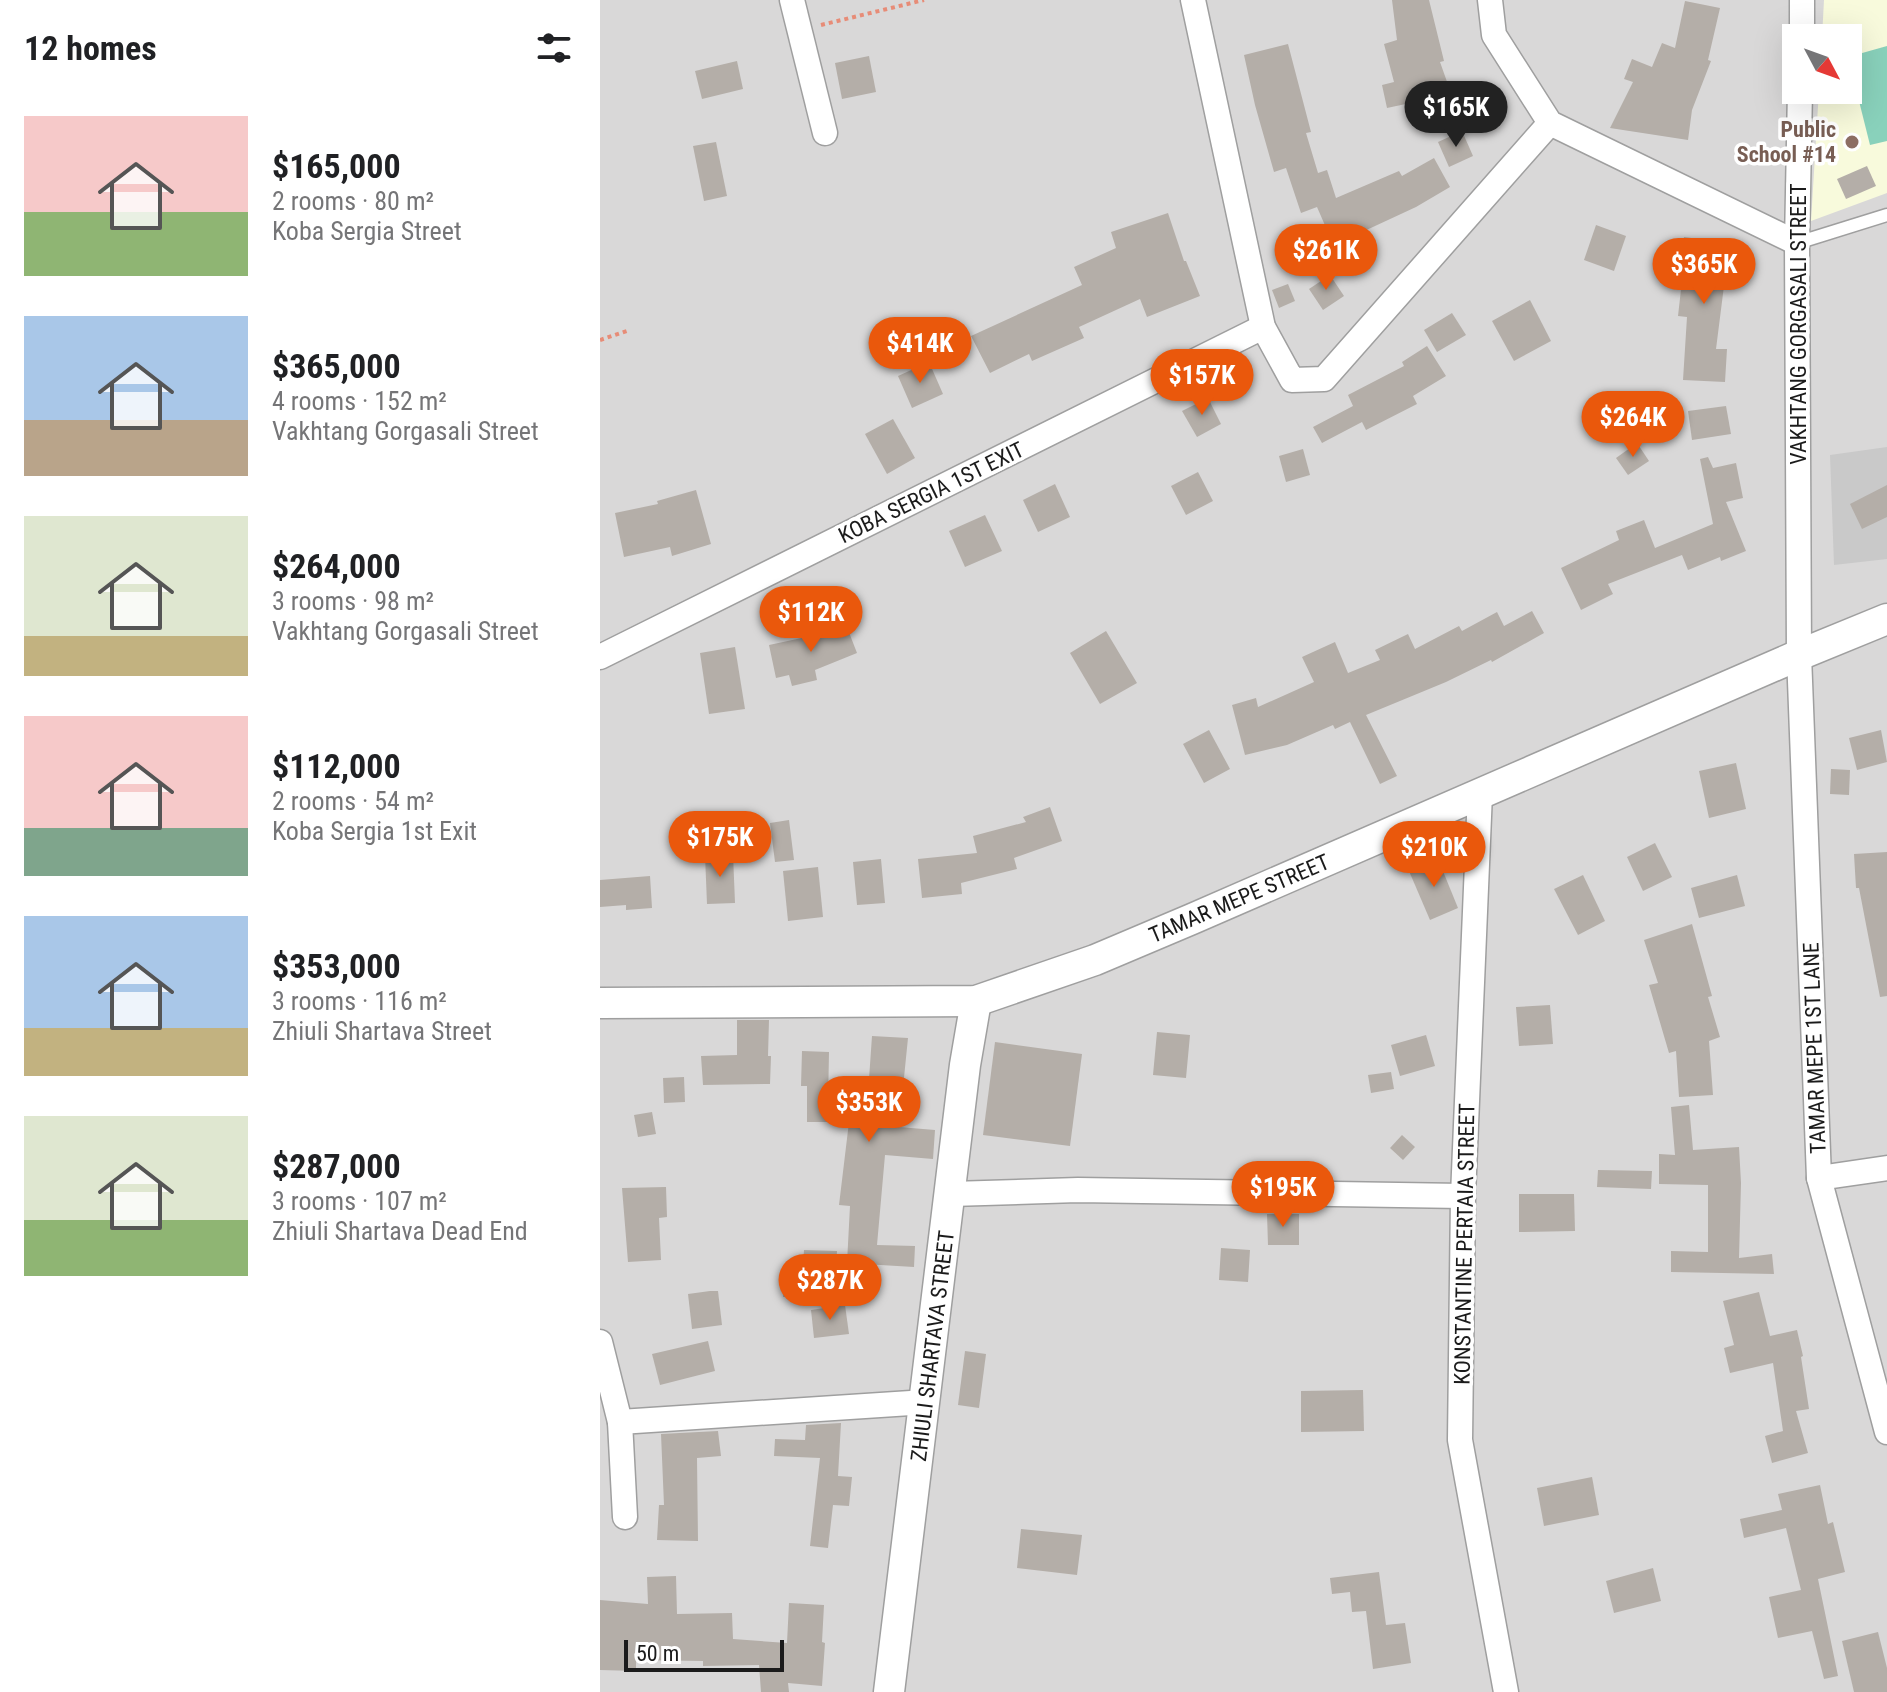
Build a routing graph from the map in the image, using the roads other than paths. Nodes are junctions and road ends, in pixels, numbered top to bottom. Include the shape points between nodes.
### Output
1 (792, 0) edge
2 (1193, 0) edge
3 (1490, 0) edge
4 (1802, 0) edge
5 (1802, 24) edge
6 (1800, 104) edge
7 (1550, 123) junction
8 (825, 133) dead end
9 (1887, 215) edge
10 (1797, 243) junction
11 (1263, 327) junction
12 (1887, 619) edge
13 (1799, 655) junction
14 (600, 657) edge
15 (1480, 793) junction
16 (976, 1001) junction
17 (600, 1003) edge
18 (1887, 1168) edge
19 (1819, 1178) junction
20 (951, 1194) junction
21 (1463, 1196) junction
22 (600, 1342) edge
23 (926, 1402) junction
24 (620, 1422) junction
25 (1887, 1432) edge
26 (625, 1517) dead end
27 (889, 1692) edge
28 (1506, 1692) edge

1 - 8 street
2 - 11 street
3 - 7 street via 1494,35
4 - 5 street
6 - 10 street, VAKHTANG GORGASALI STREET
7 - 10 street
7 - 11 street via 1324,379 1292,380
9 - 10 lane
10 - 13 street, VAKHTANG GORGASALI STREET
11 - 14 street, KOBA SERGIA 1ST EXIT
12 - 13 street, TAMAR MEPE STREET
13 - 15 street, TAMAR MEPE STREET
13 - 19 street, TAMAR MEPE 1ST LANE
15 - 16 street, TAMAR MEPE STREET via 1109,954
15 - 21 street, KONSTANTINE PERTAIA STREET
16 - 17 street, TAMAR MEPE STREET
16 - 20 street, ZHIULI SHARTAVA STREET
18 - 19 street
19 - 25 street, TAMAR MEPE 1ST LANE
20 - 21 street via 1078,1190
20 - 23 street, ZHIULI SHARTAVA STREET
21 - 28 street, KONSTANTINE PERTAIA STREET via 1460,1440
22 - 24 street
23 - 24 street
23 - 27 street, ZHIULI SHARTAVA STREET
24 - 26 street

